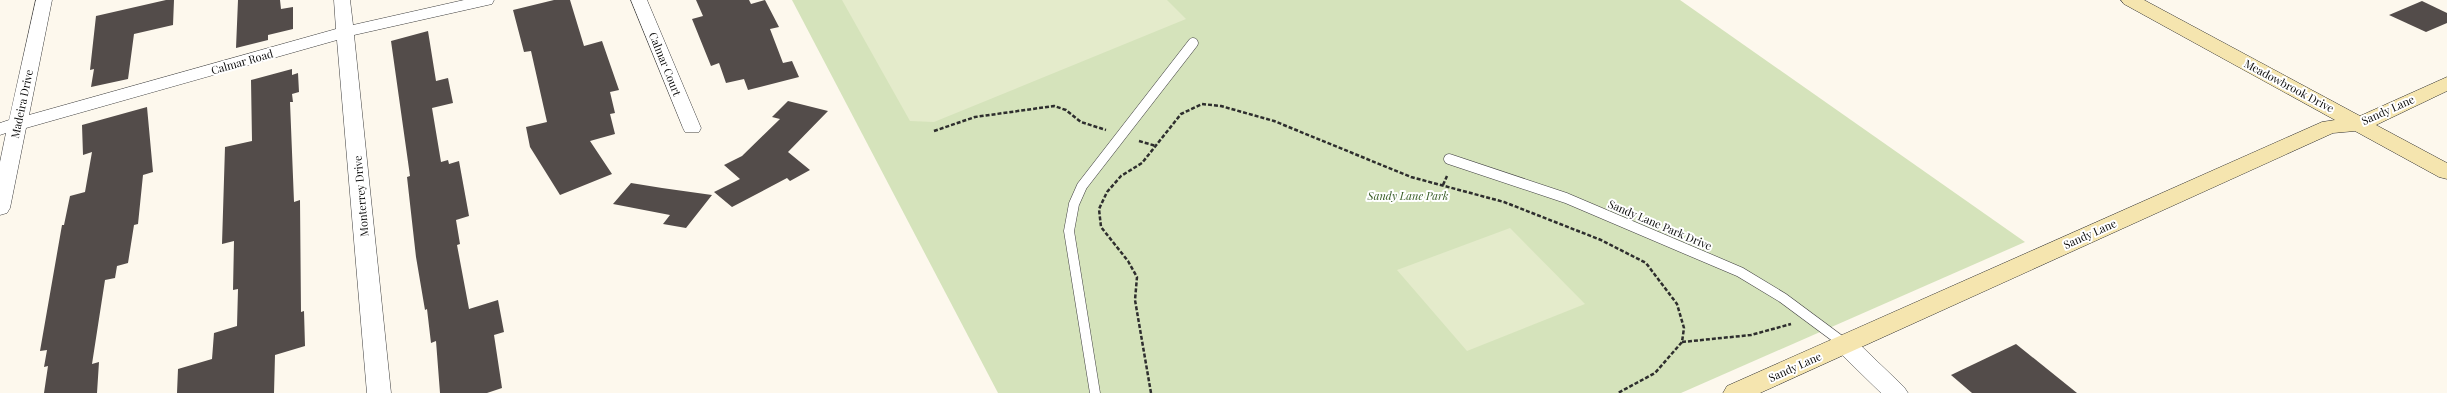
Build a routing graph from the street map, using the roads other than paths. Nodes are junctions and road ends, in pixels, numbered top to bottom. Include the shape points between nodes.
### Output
1 (44, 0) edge
2 (342, 0) edge
3 (486, 0) edge
4 (639, 0) edge
5 (2130, 0) edge
6 (345, 32) junction
7 (1193, 42) dead end
8 (2447, 83) edge
9 (18, 124) junction
10 (2359, 124) junction
11 (692, 128) dead end
12 (0, 129) edge
13 (1449, 159) dead end
14 (2447, 172) edge
15 (0, 208) edge
16 (1845, 344) junction
17 (379, 393) edge
18 (1095, 393) edge
19 (1736, 393) edge
20 (1896, 393) edge

1 - 9 street, Madeira Drive
2 - 6 street, Monterrey Drive
3 - 6 street, Calmar Road
4 - 11 street, Calmar Court
5 - 10 street, Meadowbrook Drive
6 - 9 street, Calmar Road
6 - 17 street, Monterrey Drive
7 - 18 lane via 1082,186 1074,204 1069,231
8 - 10 street, Sandy Lane
9 - 12 street, Calmar Road
9 - 15 street, Madeira Drive
10 - 14 street, Meadowbrook Drive
10 - 16 street, Sandy Lane via 2329,127
13 - 16 lane, Sandy Lane Park Drive via 1566,198 1740,272 1783,298
16 - 19 street, Sandy Lane
16 - 20 street

